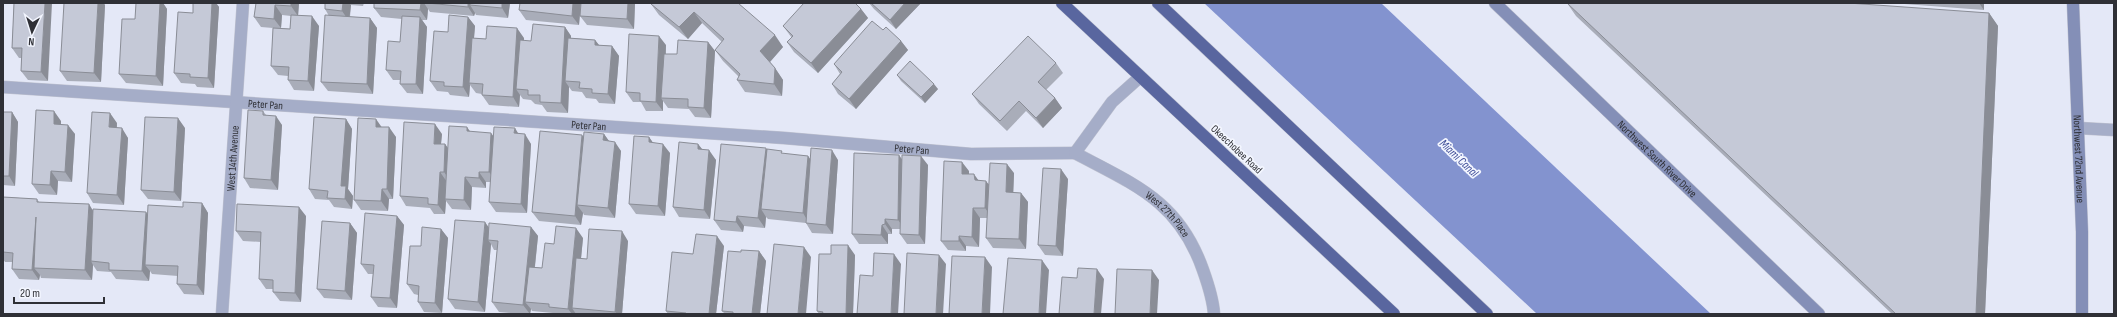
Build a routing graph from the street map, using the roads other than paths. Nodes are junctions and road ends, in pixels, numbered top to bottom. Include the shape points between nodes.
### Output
1 (243, 3) edge
2 (1062, 3) edge
3 (1158, 3) edge
4 (1495, 3) edge
5 (2073, 3) edge
6 (1140, 77) junction
7 (3, 87) edge
8 (238, 101) junction
9 (2078, 128) junction
10 (2114, 130) edge
11 (1075, 153) junction
12 (222, 314) edge
13 (1214, 314) edge
14 (1394, 314) edge
15 (1487, 314) edge
16 (1819, 314) edge
17 (2082, 314) edge

1 - 8 street, West 14th Avenue
2 - 6 highway, Okeechobee Road
3 - 15 highway
4 - 16 street, Northwest South River Drive
5 - 9 street, Northwest 72nd Avenue
6 - 11 street via 1112,102
6 - 14 highway, Okeechobee Road
7 - 8 street, Peter Pan
8 - 11 street, Peter Pan via 784,138 971,154
8 - 12 street, West 14th Avenue
9 - 10 street
9 - 17 street, Northwest 72nd Avenue
11 - 13 street, West 27th Place via 1150,194 1173,214 1188,235 1200,262 1211,294

